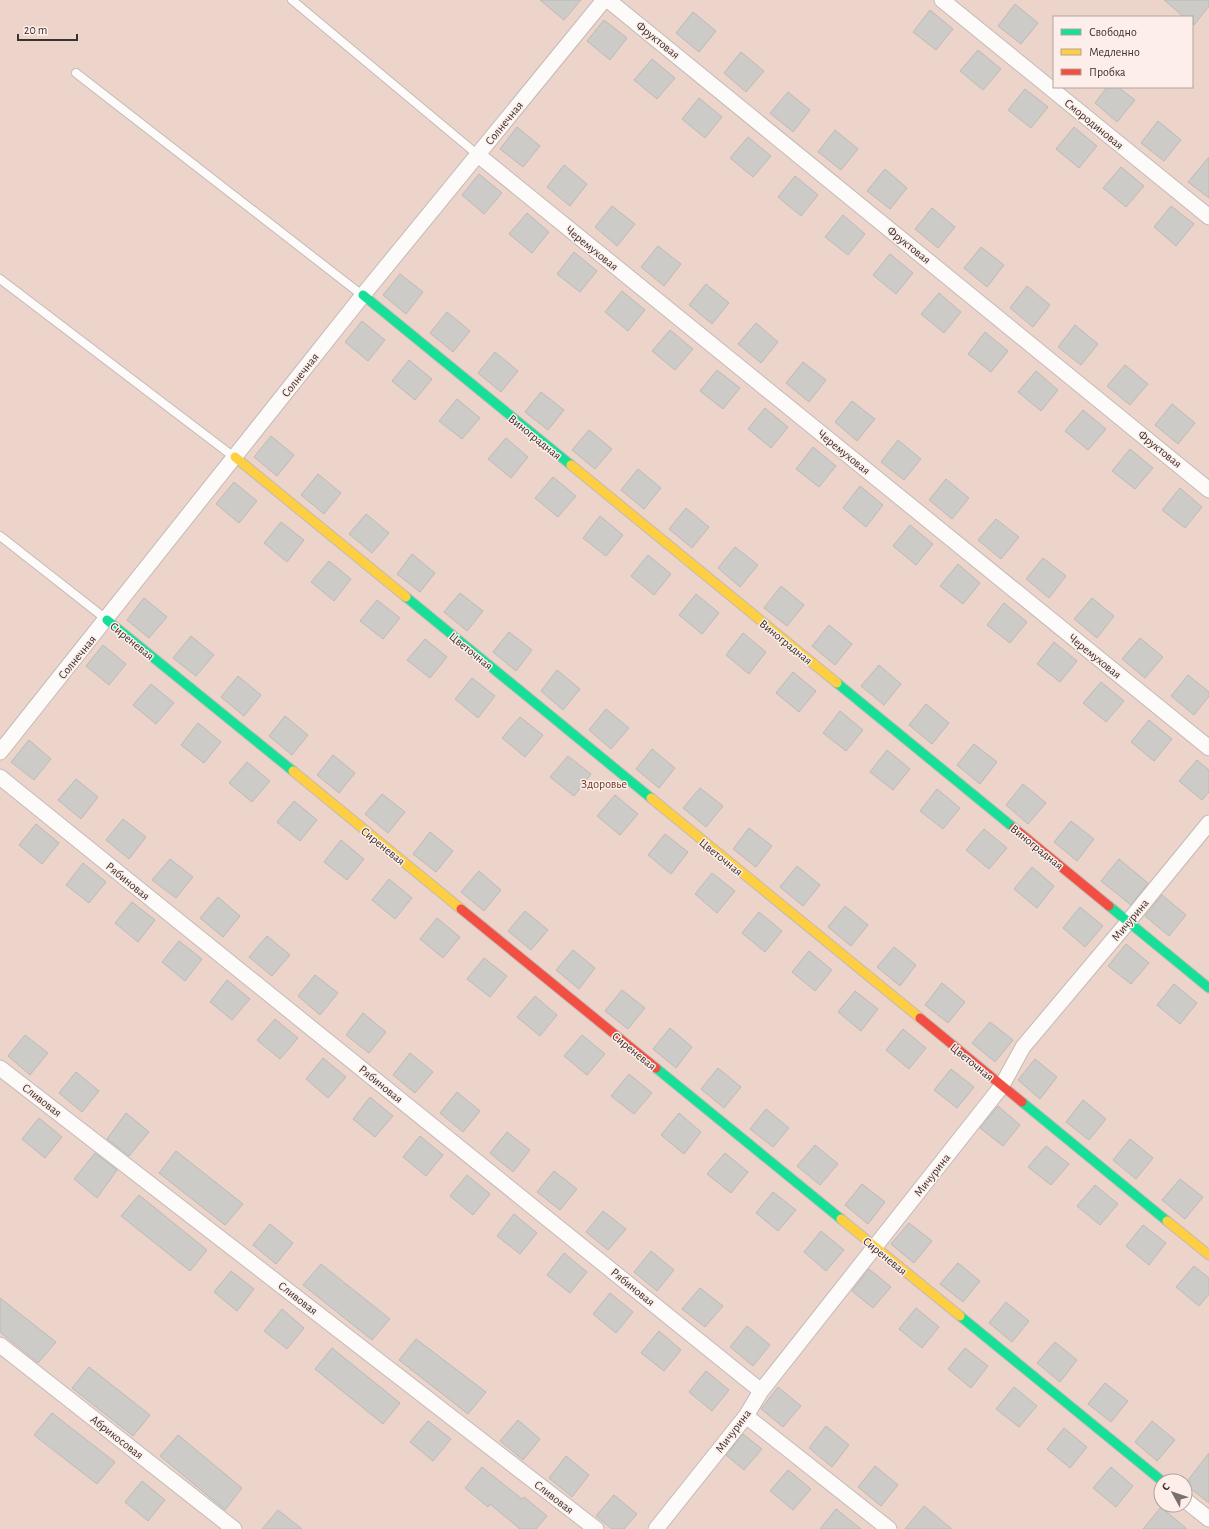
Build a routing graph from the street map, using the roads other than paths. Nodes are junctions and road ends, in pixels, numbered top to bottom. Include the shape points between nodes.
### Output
1 (292, 0) edge
2 (604, 0) edge
3 (608, 0) edge
4 (942, 0) edge
5 (76, 73) dead end
6 (478, 155) junction
7 (1209, 217) edge
8 (0, 279) edge
9 (363, 295) junction
10 (235, 457) junction
11 (1209, 490) edge
12 (0, 536) edge
13 (107, 620) junction
14 (1209, 748) edge
15 (0, 752) edge
16 (0, 777) edge
17 (1209, 823) edge
18 (1128, 922) junction
19 (1209, 988) edge
20 (0, 1068) edge
21 (1001, 1087) junction
22 (875, 1248) junction
23 (1209, 1255) edge
24 (0, 1345) edge
25 (761, 1391) junction
26 (746, 1416) junction
27 (1153, 1474) edge
28 (1193, 1506) edge
29 (1209, 1519) edge
30 (234, 1529) edge
31 (596, 1529) edge
32 (656, 1529) edge
33 (889, 1529) edge

1 - 6 lane
2 - 6 street, Солнечная
3 - 11 street, Фруктовая
4 - 7 street, Смородиновая
5 - 9 lane
6 - 9 street, Солнечная
6 - 14 street, Черемуховая
8 - 10 lane
9 - 10 street, Солнечная
9 - 18 street, Виноградная
10 - 13 street, Солнечная
10 - 21 street, Цветочная
12 - 13 lane
13 - 15 street, Солнечная
13 - 22 street, Сиреневая
16 - 25 street, Рябиновая
17 - 18 street, Мичурина
18 - 19 street, Виноградная
18 - 21 street, Мичурина via 1023,1047
20 - 31 street, Сливовая
21 - 22 street, Мичурина
21 - 23 street, Цветочная
22 - 25 street, Мичурина
22 - 27 street, Сиреневая
24 - 30 street, Абрикосовая
25 - 26 street, Мичурина
26 - 32 street, Мичурина
26 - 33 street
28 - 29 street

